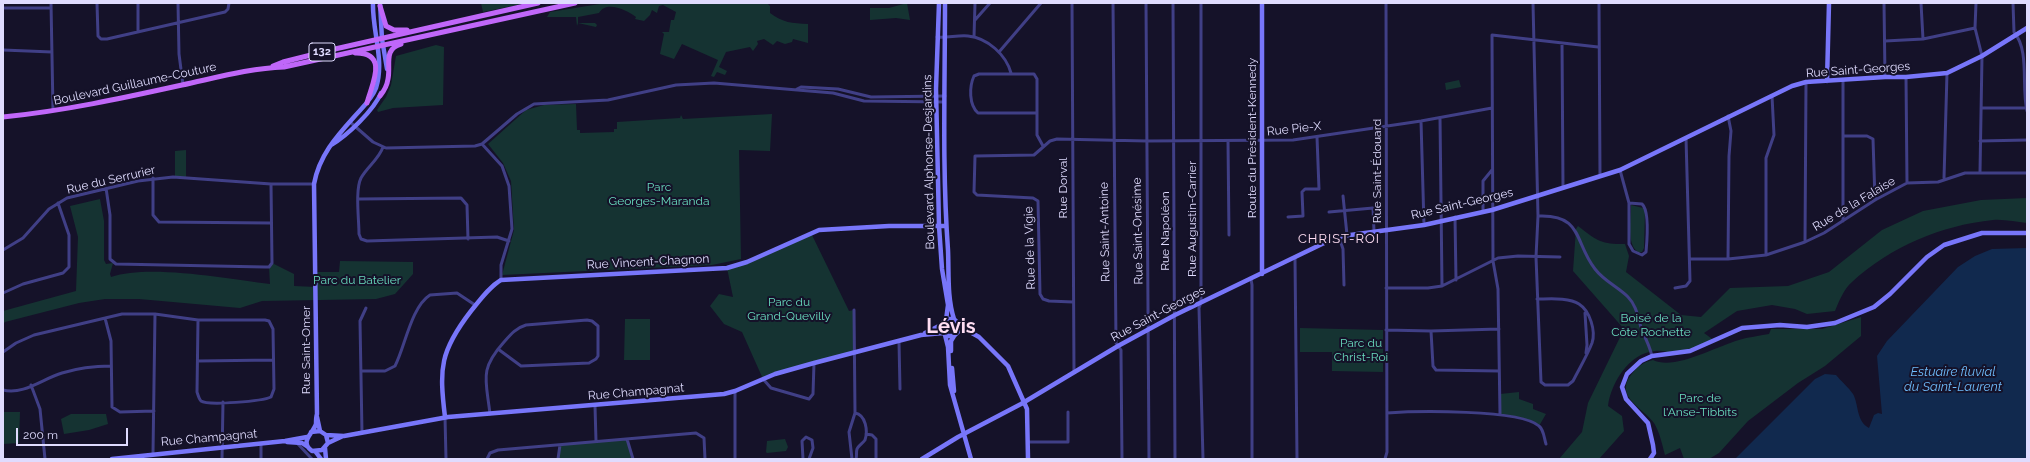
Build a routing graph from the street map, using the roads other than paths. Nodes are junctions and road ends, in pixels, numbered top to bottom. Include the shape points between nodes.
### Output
1 (51, 3) edge
2 (97, 3) edge
3 (138, 3) edge
4 (178, 3) edge
5 (228, 3) edge
6 (373, 3) edge
7 (538, 3) edge
8 (574, 3) edge
9 (939, 3) edge
10 (945, 3) edge
11 (975, 3) edge
12 (990, 3) edge
13 (1034, 3) edge
14 (1041, 3) edge
15 (1072, 3) edge
16 (1113, 3) edge
17 (1146, 3) edge
18 (1173, 3) edge
19 (1201, 3) edge
20 (1262, 3) edge
21 (1386, 3) edge
22 (1533, 3) edge
23 (1599, 3) edge
24 (1829, 3) edge
25 (1884, 3) edge
26 (1921, 3) edge
27 (1976, 3) edge
28 (2013, 3) edge
29 (380, 4) edge
30 (1038, 7) junction
31 (3, 8) edge
32 (51, 8) junction
33 (975, 20) junction
34 (178, 22) junction
35 (1975, 28) junction
36 (2027, 28) edge
37 (420, 30) junction
38 (138, 32) junction
39 (2016, 34) junction
40 (421, 37) junction
41 (937, 37) junction
42 (974, 37) junction
43 (382, 38) junction
44 (945, 38) junction
45 (1922, 38) junction
46 (1533, 39) junction
47 (375, 40) junction
48 (1885, 41) junction
49 (1562, 43) junction
50 (383, 45) junction
51 (377, 46) junction
52 (1598, 47) junction
53 (3, 50) edge
54 (52, 52) junction
55 (999, 52) junction
56 (342, 54) junction
57 (1982, 56) junction
58 (271, 67) junction
59 (1947, 72) junction
60 (1011, 73) junction
61 (1885, 77) junction
62 (1906, 77) junction
63 (1843, 80) junction
64 (1827, 81) junction
65 (1806, 82) junction
66 (183, 85) junction
67 (797, 89) junction
68 (1772, 94) junction
69 (380, 96) junction
70 (944, 96) junction
71 (937, 97) junction
72 (367, 102) junction
73 (944, 102) junction
74 (938, 103) junction
75 (1492, 108) junction
76 (1981, 108) junction
77 (2027, 110) edge
78 (52, 112) junction
79 (1036, 113) junction
80 (1728, 116) junction
81 (3, 117) edge
82 (1440, 118) junction
83 (1421, 121) junction
84 (350, 122) junction
85 (354, 126) junction
86 (1386, 127) junction
87 (1843, 136) junction
88 (1316, 137) junction
89 (1686, 138) junction
90 (1072, 139) junction
91 (1113, 140) junction
92 (2027, 140) edge
93 (1146, 141) junction
94 (1174, 141) junction
95 (1201, 141) junction
96 (1228, 141) junction
97 (1262, 141) junction
98 (1980, 141) junction
99 (482, 144) junction
100 (330, 146) junction
101 (1043, 146) junction
102 (383, 147) junction
103 (1492, 170) junction
104 (1620, 170) junction
105 (1980, 172) junction
106 (2027, 173) edge
107 (1600, 176) junction
108 (154, 178) junction
109 (1944, 178) junction
110 (1906, 183) junction
111 (270, 184) junction
112 (314, 184) junction
113 (1563, 187) junction
114 (106, 188) junction
115 (1343, 196) dead end
116 (1536, 196) junction
117 (359, 199) junction
118 (1875, 200) junction
119 (58, 203) junction
120 (1629, 203) junction
121 (1492, 210) junction
122 (1345, 211) junction
123 (1329, 212) dead end
124 (1483, 212) junction
125 (1538, 216) junction
126 (1288, 217) dead end
127 (1455, 218) junction
128 (1440, 221) junction
129 (1843, 221) junction
130 (271, 223) junction
131 (1424, 225) junction
132 (939, 226) junction
133 (946, 226) junction
134 (1386, 230) junction
135 (1374, 231) junction
136 (2027, 233) edge
137 (1229, 235) dead end
138 (1347, 235) junction
139 (1339, 238) junction
140 (468, 239) junction
141 (509, 241) junction
142 (1805, 242) junction
143 (3, 250) edge
144 (1766, 255) junction
145 (1536, 257) junction
146 (1560, 257) dead end
147 (1296, 258) junction
148 (1691, 259) junction
149 (1728, 259) junction
150 (1493, 261) junction
151 (1262, 274) junction
152 (1251, 279) junction
153 (502, 280) junction
154 (1456, 280) junction
155 (1344, 285) dead end
156 (1442, 286) junction
157 (1386, 288) junction
158 (1675, 288) dead end
159 (3, 292) edge
160 (1537, 299) junction
161 (1073, 302) junction
162 (1201, 302) junction
163 (475, 305) junction
164 (366, 308) dead end
165 (854, 310) dead end
166 (1585, 311) junction
167 (155, 314) junction
168 (1175, 315) junction
169 (106, 318) junction
170 (954, 319) junction
171 (198, 320) junction
172 (946, 320) junction
173 (958, 324) junction
174 (941, 325) junction
175 (1499, 329) junction
176 (1148, 330) junction
177 (1386, 330) junction
178 (1431, 331) junction
179 (944, 334) junction
180 (921, 336) junction
181 (954, 336) junction
182 (899, 342) junction
183 (1118, 346) junction
184 (498, 349) junction
185 (3, 352) edge
186 (855, 353) junction
187 (1585, 356) junction
188 (1652, 356) junction
189 (273, 360) junction
190 (198, 361) junction
191 (814, 363) junction
192 (111, 366) junction
193 (361, 371) junction
194 (1499, 371) junction
195 (1074, 372) junction
196 (763, 379) junction
197 (31, 385) junction
198 (900, 389) dead end
199 (3, 390) edge
200 (735, 392) junction
201 (954, 396) junction
202 (224, 402) junction
203 (1025, 402) junction
204 (595, 406) junction
205 (154, 411) junction
206 (1068, 412) dead end
207 (855, 413) junction
208 (1387, 413) junction
209 (317, 414) junction
210 (490, 414) junction
211 (1500, 414) junction
212 (445, 417) junction
213 (320, 431) junction
214 (311, 432) junction
215 (362, 432) junction
216 (866, 434) junction
217 (963, 434) junction
218 (326, 435) junction
219 (344, 436) junction
220 (307, 437) junction
221 (628, 439) junction
222 (285, 441) junction
223 (596, 441) junction
224 (1028, 442) junction
225 (261, 443) junction
226 (297, 443) junction
227 (328, 443) junction
228 (1546, 444) dead end
229 (560, 445) junction
230 (308, 447) junction
231 (222, 448) junction
232 (325, 448) junction
233 (852, 449) junction
234 (857, 450) junction
235 (315, 451) junction
236 (153, 453) junction
237 (45, 459) edge
238 (112, 459) edge
239 (222, 459) edge
240 (261, 459) edge
241 (312, 459) edge
242 (321, 459) edge
243 (326, 459) edge
244 (446, 459) edge
245 (487, 459) edge
246 (558, 459) edge
247 (633, 459) edge
248 (705, 459) edge
249 (735, 459) edge
250 (803, 459) edge
251 (809, 459) edge
252 (852, 459) edge
253 (856, 459) edge
254 (876, 459) edge
255 (922, 459) edge
256 (971, 459) edge
257 (1028, 459) edge
258 (1122, 459) edge
259 (1149, 459) edge
260 (1175, 459) edge
261 (1203, 459) edge
262 (1252, 459) edge
263 (1297, 459) edge
264 (1385, 459) edge
265 (1650, 459) edge

1 - 32 street
2 - 38 street via 100,39
3 - 38 street
4 - 34 street
5 - 34 street via 225,12
6 - 47 street, Rue Saint-Omer
7 - 37 main road, Boulevard Guillaume-Couture / 132
8 - 40 main road, Boulevard Guillaume-Couture / 132
9 - 41 street, Boulevard Alphonse-Desjardins
10 - 44 street, Boulevard Alphonse-Desjardins
11 - 33 street
12 - 33 street
13 - 30 street
14 - 30 street
15 - 90 street, Rue Dorval
16 - 91 street, Rue Saint-Antoine
17 - 93 street, Rue Saint-Onésime
18 - 94 street, Rue Napoléon
19 - 95 street, Rue Augustin-Carrier
20 - 97 street, Route du Président-Kennedy
21 - 86 street, Rue Saint-Édouard
22 - 46 street
23 - 52 street
24 - 64 street
25 - 48 street
26 - 45 street
27 - 35 street
28 - 39 street
29 - 37 main road via 383,20 389,28 398,31
29 - 43 street, Rue Saint-Omer
30 - 55 street
31 - 32 street
32 - 54 street
33 - 42 street
34 - 38 street
34 - 66 street
35 - 45 street
35 - 57 street
36 - 39 street, Rue Saint-Georges
37 - 43 main road, Boulevard Guillaume-Couture / 132
39 - 57 street, Rue Saint-Georges
39 - 77 street via 2020,37 2025,54
40 - 50 main road, Boulevard Guillaume-Couture / 132
40 - 69 main road via 396,45 390,51 388,79
41 - 44 street
41 - 71 street, Boulevard Alphonse-Desjardins
42 - 44 street
42 - 55 street
43 - 47 main road, Boulevard Guillaume-Couture / 132
43 - 50 street, Rue Saint-Omer
44 - 70 street, Boulevard Alphonse-Desjardins
45 - 48 street
46 - 49 street
46 - 75 street via 1492,35
46 - 116 street
47 - 51 street, Rue Saint-Omer
47 - 58 main road, Boulevard Guillaume-Couture / 132 via 282,62
48 - 61 street
49 - 52 street
49 - 113 street
50 - 51 main road, Boulevard Guillaume-Couture / 132
50 - 69 street, Rue Saint-Omer via 386,74
51 - 56 main road, Boulevard Guillaume-Couture / 132
51 - 72 street, Rue Saint-Omer via 379,75 375,90
52 - 107 street
53 - 54 street
54 - 78 street
55 - 60 street
56 - 58 main road, Boulevard Guillaume-Couture / 132 via 284,67
56 - 72 main road via 364,54 374,61 376,77
57 - 59 street, Rue Saint-Georges
57 - 76 street
58 - 66 main road, Boulevard Guillaume-Couture / 132
59 - 62 street, Rue Saint-Georges
59 - 109 street
60 - 79 street via 1034,74
60 - 79 street via 974,76 971,83 974,110 978,113
61 - 62 street, Rue Saint-Georges
61 - 63 street, Rue Saint-Georges
62 - 110 street
63 - 64 street, Rue Saint-Georges
63 - 87 street
64 - 65 street, Rue Saint-Georges
65 - 68 street, Rue Saint-Georges
65 - 142 street
66 - 78 main road, Boulevard Guillaume-Couture / 132
67 - 71 street via 838,89 871,97
67 - 74 street via 833,93 864,101
67 - 99 street via 695,83 608,100 534,104 517,114
68 - 80 street, Rue Saint-Georges
68 - 144 street via 1774,135 1766,158
69 - 85 street, Rue Saint-Omer
70 - 71 street
70 - 73 street, Boulevard Alphonse-Desjardins
71 - 74 street, Boulevard Alphonse-Desjardins
72 - 84 street, Rue Saint-Omer
73 - 74 street
73 - 133 street, Boulevard Alphonse-Desjardins
74 - 132 street, Boulevard Alphonse-Desjardins
75 - 82 street, Rue Pie-X
75 - 103 street
76 - 77 street
76 - 98 street
78 - 81 main road, Boulevard Guillaume-Couture / 132
79 - 101 street via 1037,135
80 - 89 street, Rue Saint-Georges
80 - 149 street via 1731,131
82 - 83 street, Rue Pie-X
82 - 128 street
83 - 86 street, Rue Pie-X
83 - 131 street
84 - 85 street
84 - 100 street, Rue Saint-Omer
85 - 100 street, Rue Saint-Omer
85 - 102 street
86 - 88 street, Rue Pie-X
86 - 134 street, Rue Saint-Édouard
87 - 118 street via 1867,136 1873,139
87 - 129 street
88 - 97 street, Rue Pie-X
88 - 126 street via 1319,189 1305,189 1302,192 1303,216
89 - 104 street, Rue Saint-Georges
89 - 148 street
90 - 91 street, Rue Pie-X
90 - 101 street, Rue de la Vigie via 1057,139
90 - 161 street, Rue Dorval
91 - 93 street, Rue Pie-X
91 - 183 street, Rue Saint-Antoine
92 - 98 street
93 - 94 street, Rue Pie-X
93 - 176 street, Rue Saint-Onésime
94 - 95 street, Rue Pie-X
94 - 168 street, Rue Napoléon
95 - 96 street, Rue Pie-X
95 - 162 street, Rue Augustin-Carrier
96 - 97 street, Rue Pie-X
96 - 137 street
97 - 151 street, Route du Président-Kennedy
98 - 105 street
99 - 102 street
99 - 141 street via 507,174 512,229
100 - 112 street, Rue Saint-Omer via 320,162
101 - 161 street, Rue de la Vigie via 1034,155 975,156 974,192 977,196 1033,198 1038,201 1040,294 1043,299 1050,301
102 - 117 street via 361,178
103 - 121 street
103 - 124 street via 1483,181
104 - 107 street, Rue Saint-Georges
104 - 120 street
105 - 106 street, Rue de la Falaise
105 - 109 street, Rue de la Falaise
107 - 113 street, Rue Saint-Georges
108 - 111 street, Rue du Serrurier
108 - 114 street, Rue du Serrurier
108 - 130 street via 153,215 159,222
109 - 110 street, Rue de la Falaise via 1938,182
110 - 118 street, Rue de la Falaise
111 - 112 street, Rue du Serrurier
111 - 130 street
112 - 209 street, Rue Saint-Omer
113 - 116 street, Rue Saint-Georges
114 - 119 street, Rue du Serrurier via 77,194
114 - 130 street via 110,215 110,259 116,264 269,267 272,263
115 - 122 street
116 - 121 street, Rue Saint-Georges
116 - 125 street
117 - 140 street via 461,198 467,205
117 - 140 street via 359,234 365,241
118 - 129 street, Rue de la Falaise
119 - 143 street, Rue du Serrurier via 44,213 23,238
119 - 159 street via 69,235 69,267 63,273
120 - 120 street via 1629,244 1633,251 1642,255 1646,252 1647,212 1642,204
121 - 124 street, Rue Saint-Georges
121 - 150 street
122 - 123 street
122 - 135 street via 1373,208
122 - 138 street
124 - 127 street, Rue Saint-Georges
125 - 145 street
125 - 188 street via 1552,216 1571,225 1591,264 1601,276 1630,299 1650,345
127 - 128 street, Rue Saint-Georges
127 - 154 street
128 - 131 street, Rue Saint-Georges
128 - 156 street
129 - 142 street, Rue de la Falaise
131 - 134 street, Rue Saint-Georges
132 - 133 street, Rue Vincent-Chagnon
132 - 153 street, Rue Vincent-Chagnon via 819,230 747,262 727,268
132 - 172 street, Boulevard Alphonse-Desjardins via 948,305
133 - 170 street, Boulevard Alphonse-Desjardins via 950,299
134 - 135 street, Rue Saint-Georges
134 - 157 street, Rue Saint-Édouard
135 - 138 street, Rue Saint-Georges
136 - 188 street via 1982,233 1944,245 1927,257 1874,307 1835,324 1747,328 1690,351
138 - 139 street, Rue Saint-Georges
139 - 147 street, Rue Saint-Georges
139 - 155 street via 1343,249
140 - 141 street via 497,237
141 - 153 street via 501,265
142 - 144 street, Rue de la Falaise
144 - 149 street, Rue de la Falaise
145 - 146 street
145 - 150 street via 1518,256
145 - 160 street
147 - 151 street, Rue Saint-Georges
147 - 263 street
148 - 149 street, Rue de la Falaise
148 - 158 street via 1690,281 1686,286
150 - 154 street
150 - 175 street via 1498,289
151 - 152 street, Rue Saint-Georges
152 - 162 street, Rue Saint-Georges
152 - 262 street
153 - 163 street
154 - 156 street
156 - 157 street
157 - 177 street, Rue Saint-Édouard
160 - 166 street via 1557,298 1579,304
160 - 187 street via 1542,384 1568,385 1573,381
161 - 195 street, Rue Dorval
162 - 168 street, Rue Saint-Georges
162 - 261 street, Rue Augustin-Carrier via 1199,308
163 - 193 street via 457,293 430,295 422,302 395,366 385,372
163 - 212 street via 453,336 445,353 442,378
164 - 193 street via 360,321
165 - 186 street
166 - 187 street
166 - 187 street via 1591,320 1593,330 1592,342
167 - 169 street via 122,314
167 - 171 street
167 - 205 street
168 - 176 street, Rue Saint-Georges
168 - 260 street, Rue Napoléon
169 - 185 street via 34,335
169 - 192 street via 111,341
170 - 172 street
170 - 173 street
171 - 189 street via 269,321 273,329
171 - 190 street
172 - 174 street
173 - 181 street via 958,332
173 - 203 street via 979,337 1008,366
174 - 179 street
174 - 180 street, Rue Champagnat
175 - 178 street
175 - 194 street
176 - 183 street, Rue Saint-Georges
176 - 259 street, Rue Saint-Onésime
177 - 178 street
177 - 208 street, Rue Saint-Édouard
178 - 194 street via 1433,366 1436,370
179 - 180 street, Rue Champagnat
179 - 181 street
179 - 201 street
180 - 182 street, Rue Champagnat
181 - 201 street via 951,341 951,354
182 - 186 street, Rue Champagnat
182 - 198 street
183 - 195 street, Rue Saint-Georges
183 - 258 street, Rue Saint-Antoine via 1122,354
184 - 184 street via 520,366 589,363 598,356 598,326 587,320 526,325 517,328
184 - 210 street via 491,357 486,372
186 - 191 street, Rue Champagnat
186 - 207 street
188 - 265 street via 1641,361 1627,374 1622,388 1626,399 1648,423 1654,453
189 - 190 street
189 - 202 street via 274,389 271,397
190 - 202 street via 197,392 200,399 205,402
191 - 196 street, Rue Champagnat
191 - 196 street via 813,394 809,399 771,388
192 - 197 street via 78,368
192 - 205 street via 111,404 114,410
193 - 215 street
194 - 211 street
195 - 203 street, Rue Saint-Georges
196 - 200 street, Rue Champagnat
197 - 199 street via 16,391
197 - 237 street via 40,409
200 - 204 street, Rue Champagnat
200 - 249 street
201 - 217 street
202 - 231 street
203 - 217 street, Rue Saint-Georges
203 - 224 street
204 - 210 street, Rue Champagnat
204 - 223 street
205 - 236 street
206 - 224 street via 1068,442
207 - 216 street via 863,419
207 - 233 street via 849,427
208 - 211 street
208 - 264 street, Rue Saint-Édouard
209 - 213 street, Rue Saint-Omer
209 - 214 street, Rue Saint-Omer via 316,426
210 - 212 street, Rue Champagnat
211 - 228 street via 1539,426
212 - 215 street, Rue Champagnat
212 - 244 street
213 - 214 street
213 - 218 street
214 - 220 street
215 - 219 street, Rue Champagnat
216 - 234 street
216 - 254 street via 876,439
217 - 255 street, Rue Saint-Georges
217 - 256 street
218 - 219 street, Rue Champagnat
218 - 227 street
219 - 227 street, Rue Champagnat
220 - 222 street, Rue Champagnat
220 - 230 street
221 - 223 street
221 - 247 street
221 - 248 street via 696,433 704,438
222 - 225 street, Rue Champagnat
222 - 226 street, Rue Champagnat
223 - 229 street
224 - 257 street
225 - 231 street, Rue Champagnat
225 - 240 street
226 - 230 street, Rue Champagnat
226 - 241 street
227 - 232 street
229 - 245 street via 498,450 490,453
229 - 246 street
230 - 235 street
231 - 236 street, Rue Champagnat
231 - 239 street
232 - 235 street
232 - 243 street
233 - 234 street
233 - 252 street
234 - 253 street
235 - 242 street
236 - 238 street, Rue Champagnat
250 - 251 street via 802,441 806,437 812,440 814,445

